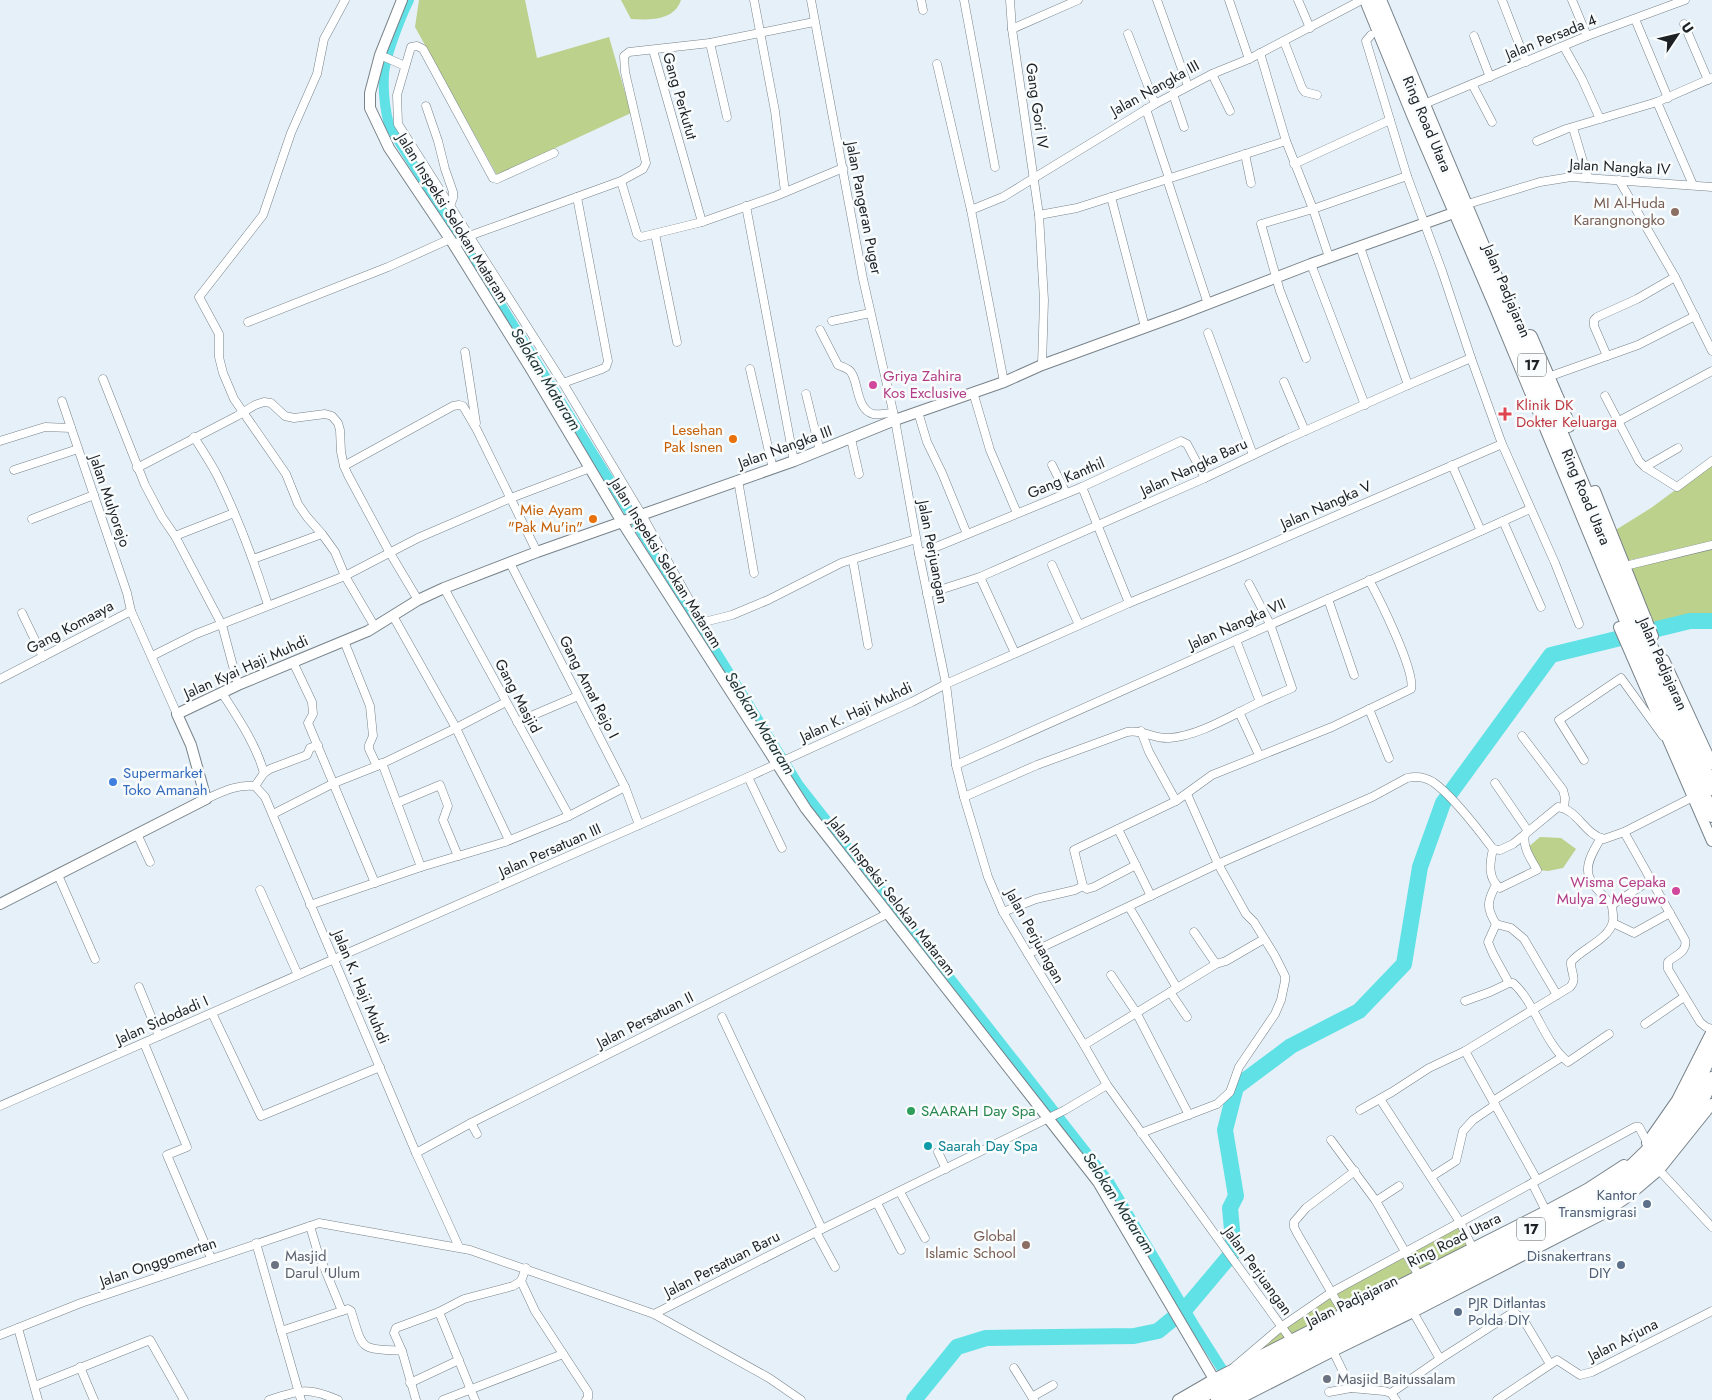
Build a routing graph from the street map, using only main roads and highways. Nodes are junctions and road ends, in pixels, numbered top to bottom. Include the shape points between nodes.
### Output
1 (1379, 0) edge
2 (1387, 0) edge
3 (1361, 1) edge
4 (1411, 93) junction
5 (1422, 109) junction
6 (1493, 307) junction
7 (1591, 492) junction
8 (1633, 622) junction
9 (1646, 654) junction
10 (1712, 788) edge
11 (1712, 815) edge
12 (1712, 1048) edge
13 (1712, 1078) edge
14 (1231, 1388) edge
15 (1194, 1400) edge

1 - 4 highway, Jalan Padjajaran / 17
2 - 5 highway, Ring Road Utara
3 - 4 highway, Jalan Padjajaran / 17
3 - 6 highway, Ring Road Utara via 1371,35 1448,215
4 - 5 highway, Jalan Padjajaran / 17
5 - 6 highway, Jalan Padjajaran / 17
5 - 7 highway, Jalan Padjajaran / 17
5 - 7 highway, Ring Road Utara via 1471,203 1548,377
6 - 8 highway, Jalan Padjajaran / 17
7 - 8 highway, Jalan Padjajaran / 17
8 - 9 highway, Jalan Padjajaran / 17
9 - 10 highway, Jalan Padjajaran / 17 via 1696,741
9 - 11 highway, Jalan Padjajaran / 17
12 - 14 highway, Jalan Padjajaran / 17 via 1704,1071 1686,1103 1664,1132 1621,1176 1561,1214 1511,1234
13 - 14 highway, Jalan Padjajaran / 17 via 1696,1111 1673,1140 1627,1185 1598,1206 1367,1330
14 - 15 highway, Jalan Padjajaran / 17

